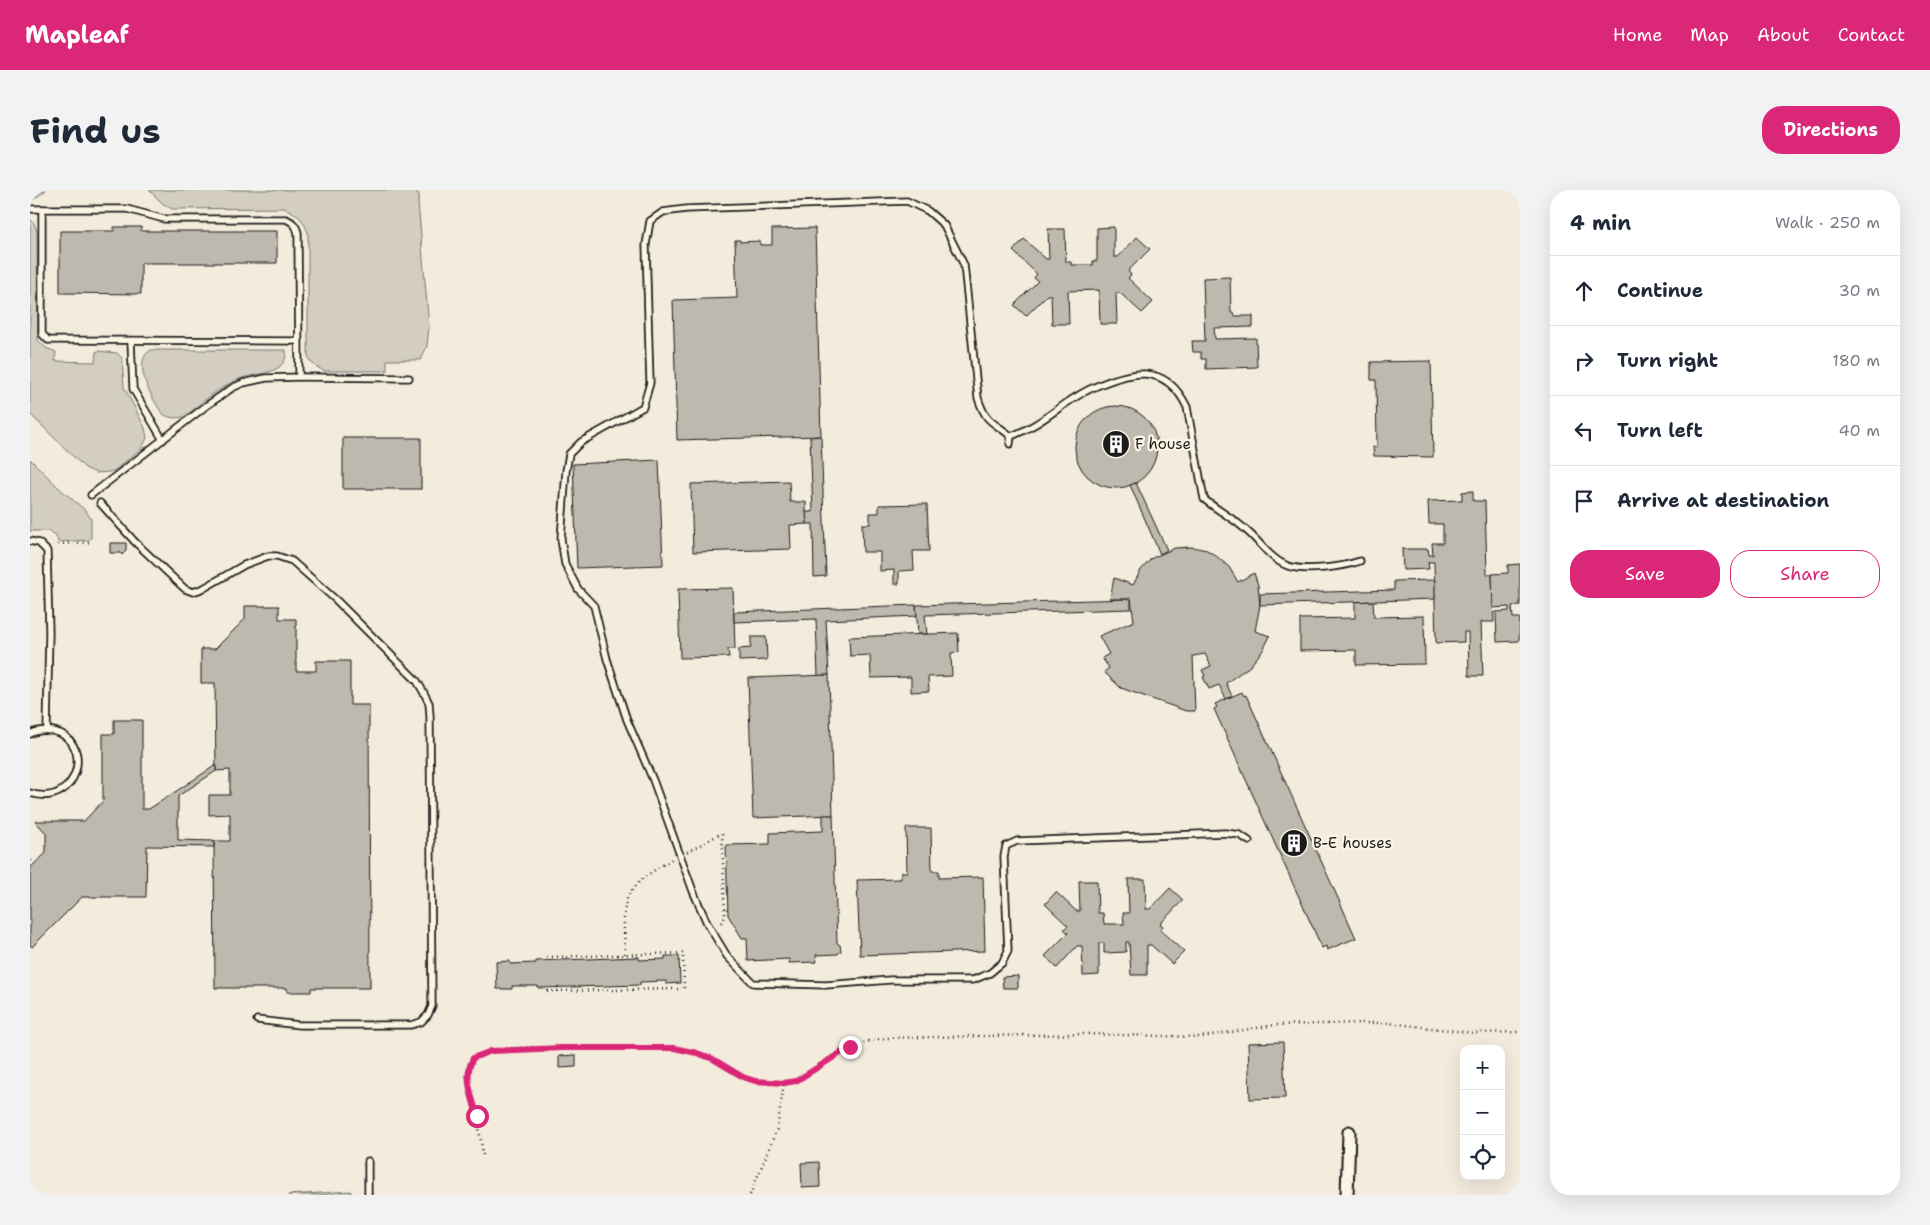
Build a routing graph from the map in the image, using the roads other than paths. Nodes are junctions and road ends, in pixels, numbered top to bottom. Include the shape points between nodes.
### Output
1 (30, 209) edge
2 (42, 209) junction
3 (132, 341) junction
4 (298, 341) junction
5 (299, 377) junction
6 (409, 378) dead end
7 (1011, 436) junction
8 (163, 440) junction
9 (1010, 444) dead end
10 (91, 495) dead end
11 (100, 503) dead end
12 (30, 541) edge
13 (1360, 561) dead end
14 (47, 730) junction
15 (30, 734) edge
16 (30, 793) edge
17 (1248, 841) dead end
18 (257, 1020) dead end
19 (1348, 1132) dead end
20 (368, 1161) dead end
21 (368, 1195) edge
22 (1347, 1195) edge

1 - 2 lane
2 - 3 lane via 44,337 54,341
2 - 4 lane via 127,209 164,219 286,219 292,222 298,233
3 - 4 lane
3 - 8 lane via 133,388
4 - 5 lane
5 - 6 lane
5 - 8 lane via 266,378 232,388
7 - 9 lane
7 - 13 lane via 1044,420 1089,390 1130,375 1157,376 1172,383 1187,407 1204,499 1231,517 1272,556 1288,566 1342,567
7 - 17 lane via 983,414 974,381 964,265 944,225 928,211 908,201 686,209 663,212 650,221 646,245 650,383 643,407 581,442 569,454 561,539 565,564 578,589 594,606 627,720 707,923 727,956 752,983 826,985 890,980 973,980 990,973 1002,963 1008,950 1006,846 1017,841 1226,833 1240,835
8 - 10 lane
11 - 18 lane via 135,542 185,589 193,592 268,556 292,561 417,681 429,703 432,1006 428,1015 411,1025 299,1026
12 - 14 lane via 39,542 47,551
14 - 15 lane
14 - 16 lane via 57,732 73,746 77,756 76,771 61,792 51,796
19 - 22 street
20 - 21 lane

